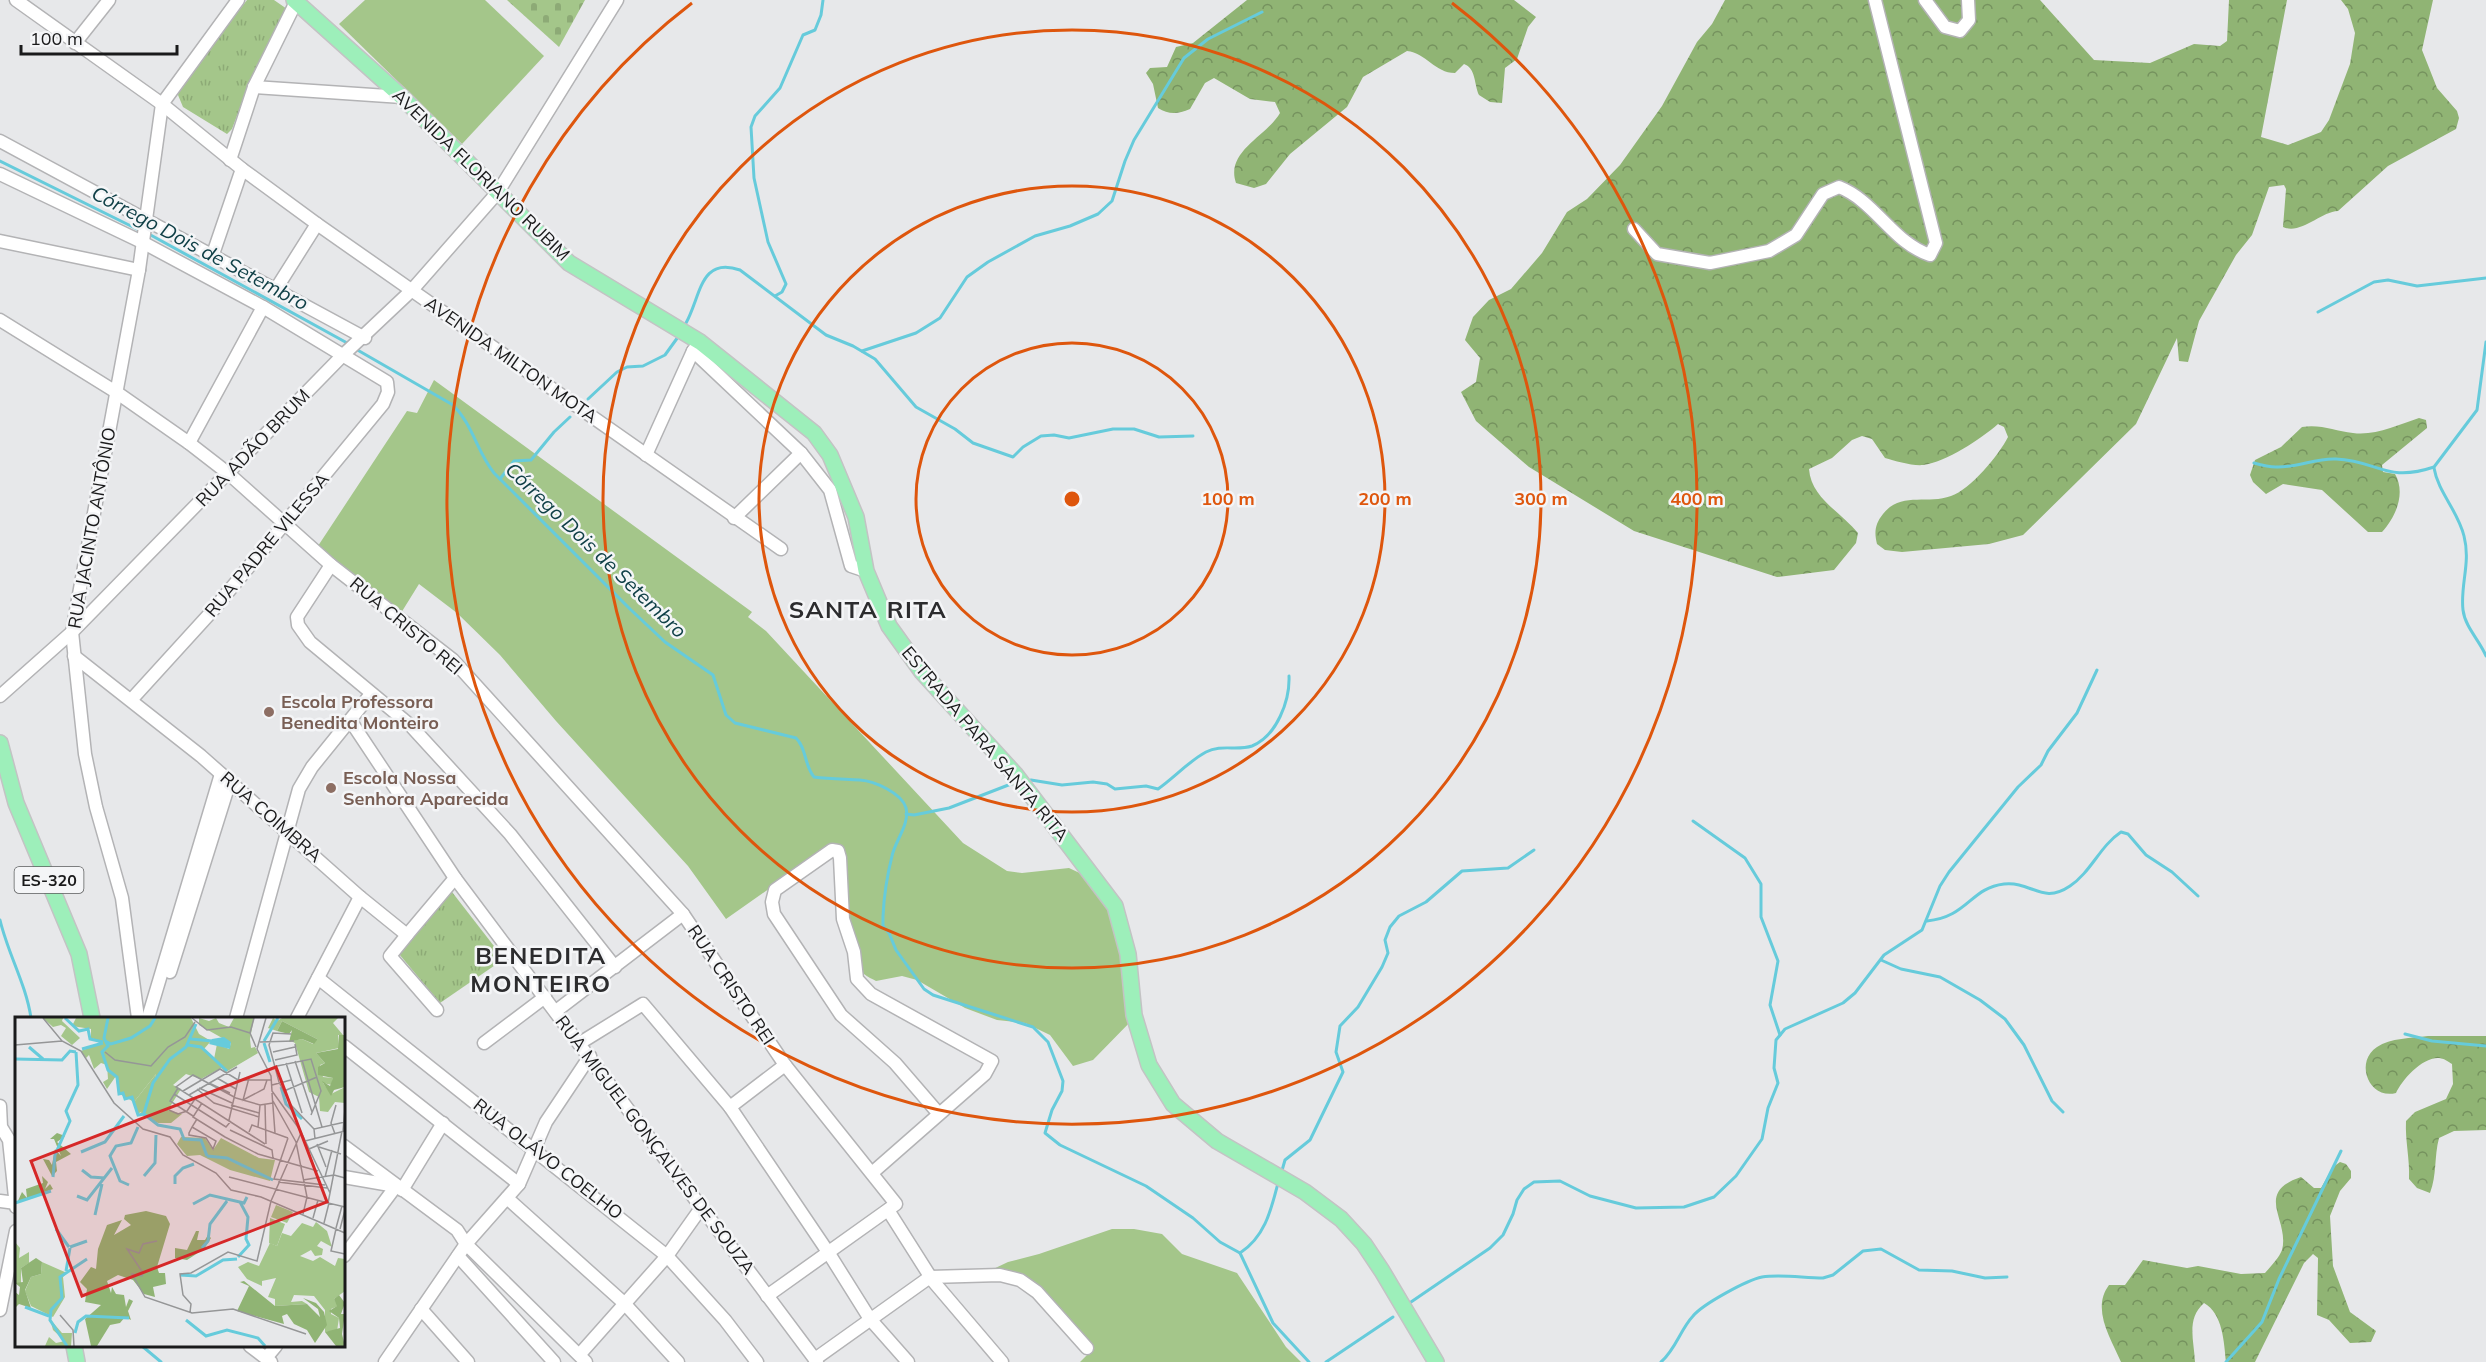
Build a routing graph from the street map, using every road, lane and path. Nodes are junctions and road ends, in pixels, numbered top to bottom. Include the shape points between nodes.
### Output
1 (16, 0) edge
2 (109, 0) edge
3 (238, 0) edge
4 (617, 0) edge
5 (1875, 0) edge
6 (1924, 0) edge
7 (1968, 0) edge
8 (295, 1) edge
9 (75, 43) junction
10 (254, 87) junction
11 (402, 97) junction
12 (162, 104) junction
13 (0, 141) edge
14 (230, 160) junction
15 (242, 169) junction
16 (0, 174) edge
17 (498, 192) junction
18 (144, 220) junction
19 (317, 224) junction
20 (1634, 229) dead end
21 (142, 240) junction
22 (0, 241) edge
23 (213, 254) junction
24 (139, 270) junction
25 (276, 289) junction
26 (412, 290) junction
27 (263, 307) junction
28 (0, 320) edge
29 (362, 340) junction
30 (696, 346) junction
31 (345, 354) junction
32 (116, 392) junction
33 (189, 443) junction
34 (801, 453) junction
35 (646, 455) junction
36 (229, 474) junction
37 (734, 518) junction
38 (286, 523) junction
39 (781, 549) dead end
40 (331, 565) junction
41 (866, 571) junction
42 (72, 632) junction
43 (74, 656) junction
44 (371, 694) junction
45 (0, 696) edge
46 (132, 699) junction
47 (350, 720) junction
48 (0, 743) edge
49 (226, 777) junction
50 (287, 830) junction
51 (455, 878) junction
52 (360, 897) junction
53 (683, 914) junction
54 (407, 935) junction
55 (615, 967) junction
56 (318, 978) junction
57 (135, 991) junction
58 (157, 995) junction
59 (545, 997) junction
60 (437, 1010) dead end
61 (556, 1011) junction
62 (92, 1017) edge
63 (138, 1017) edge
64 (148, 1017) edge
65 (156, 1017) edge
66 (236, 1017) edge
67 (302, 1017) edge
68 (484, 1043) dead end
69 (579, 1043) junction
70 (345, 1047) edge
71 (590, 1056) junction
72 (785, 1065) junction
73 (0, 1106) edge
74 (730, 1107) junction
75 (939, 1114) junction
76 (443, 1123) junction
77 (1, 1127) edge
78 (345, 1147) edge
79 (535, 1148) junction
80 (872, 1173) junction
81 (345, 1177) edge
82 (519, 1184) junction
83 (399, 1188) junction
84 (15, 1195) edge
85 (507, 1198) junction
86 (0, 1201) edge
87 (15, 1204) edge
88 (892, 1207) junction
89 (701, 1208) junction
90 (15, 1243) edge
91 (466, 1244) junction
92 (345, 1252) edge
93 (828, 1252) junction
94 (458, 1256) junction
95 (667, 1256) junction
96 (930, 1277) junction
97 (12, 1280) edge
98 (767, 1296) junction
99 (624, 1303) junction
100 (421, 1309) junction
101 (0, 1310) edge
102 (870, 1319) junction
103 (74, 1347) edge
104 (251, 1347) edge
105 (1087, 1348) dead end
106 (583, 1358) edge
107 (269, 1360) edge
108 (816, 1360) edge
109 (76, 1362) edge
110 (385, 1362) edge
111 (468, 1362) edge
112 (554, 1362) edge
113 (678, 1362) edge
114 (757, 1362) edge
115 (908, 1362) edge
116 (1002, 1362) edge
117 (1436, 1362) edge

1 - 9 street, AVENIDA MILTON MOTA
2 - 9 street
3 - 12 street
4 - 17 street, RUA ADÃO BRUM
5 - 20 street via 1936,243 1930,255 1915,250 1853,192 1839,187 1823,194 1796,235 1769,251 1710,263 1657,254
6 - 7 street via 1945,27 1960,31 1969,20
8 - 10 street
8 - 11 main road, AVENIDA FLORIANO RUBIM
9 - 12 street, AVENIDA MILTON MOTA
10 - 11 street
10 - 14 street
11 - 17 main road, AVENIDA FLORIANO RUBIM
12 - 14 street, AVENIDA MILTON MOTA
12 - 18 street, RUA JACINTO ANTÔNIO
13 - 18 street
14 - 15 street, AVENIDA MILTON MOTA
15 - 19 street, AVENIDA MILTON MOTA
15 - 23 street
16 - 21 street
17 - 26 street, RUA ADÃO BRUM
17 - 30 main road, AVENIDA FLORIANO RUBIM via 569,263
18 - 21 street, RUA JACINTO ANTÔNIO
18 - 23 street
19 - 25 street
19 - 26 street, AVENIDA MILTON MOTA
21 - 24 street, RUA JACINTO ANTÔNIO
21 - 27 street
22 - 24 street
23 - 25 street
24 - 32 street, RUA JACINTO ANTÔNIO
25 - 29 street
26 - 29 street, RUA ADÃO BRUM
26 - 35 street, AVENIDA MILTON MOTA
27 - 31 street
27 - 33 street
28 - 32 street, RUA CRISTO REI
29 - 31 street, RUA ADÃO BRUM
30 - 34 street, AVENIDA FLORIANO RUBIM
30 - 35 street
30 - 41 main road, ESTRADA PARA SANTA RITA via 814,433 825,448 856,517
31 - 36 street, RUA ADÃO BRUM
31 - 38 street, RUA PADRE VILESSA via 387,382 388,392 383,404
32 - 33 street, RUA CRISTO REI
32 - 42 street, RUA JACINTO ANTÔNIO
33 - 36 street, RUA CRISTO REI
34 - 37 street
34 - 41 street, AVENIDA FLORIANO RUBIM via 830,490 851,566
35 - 37 street, AVENIDA MILTON MOTA
36 - 38 street, RUA CRISTO REI
36 - 42 street, RUA ADÃO BRUM
37 - 39 street, AVENIDA MILTON MOTA
38 - 40 street, RUA CRISTO REI
38 - 46 street, RUA PADRE VILESSA
40 - 44 street via 297,617 298,625 310,642
40 - 53 street, RUA CRISTO REI via 453,660
41 - 117 main road, ESTRADA PARA SANTA RITA via 889,626 922,672 1014,774 1115,906 1128,954 1134,1015 1149,1065 1173,1104 1217,1142 1305,1192 1341,1219 1376,1262
42 - 43 street, RUA JACINTO ANTÔNIO
42 - 45 street, RUA ADÃO BRUM
43 - 46 street, RUA COIMBRA
43 - 57 street, RUA JACINTO ANTÔNIO via 85,754 122,898
44 - 47 street
44 - 55 street via 410,725 510,834
46 - 49 street, RUA COIMBRA
47 - 50 street via 298,789
47 - 51 street, RUA MIGUEL GONÇALVES DE SOUZA
48 - 62 main road, ES-320 via 16,803 79,954
49 - 50 street, RUA COIMBRA
49 - 58 street
50 - 52 street, RUA COIMBRA
50 - 66 street
51 - 54 street
51 - 59 street, RUA MIGUEL GONÇALVES DE SOUZA
52 - 54 street, RUA COIMBRA
52 - 56 street
53 - 55 street
53 - 72 street, RUA CRISTO REI
54 - 60 street via 390,956
55 - 61 street
56 - 67 street
56 - 79 street, RUA OLÁVO COELHO
57 - 58 street
57 - 63 street, RUA JACINTO ANTÔNIO
58 - 64 street
58 - 65 street
59 - 61 street, RUA MIGUEL GONÇALVES DE SOUZA
59 - 68 street
61 - 69 street, RUA MIGUEL GONÇALVES DE SOUZA
69 - 71 street, RUA MIGUEL GONÇALVES DE SOUZA
69 - 74 street via 643,1004
70 - 76 street
71 - 79 street via 546,1122
71 - 89 street, RUA MIGUEL GONÇALVES DE SOUZA
72 - 74 street, RUA CRISTO REI
72 - 80 street, RUA CRISTO REI
73 - 77 street
74 - 93 street
75 - 75 street via 985,1074 992,1061 871,994 857,979 854,952 843,919 840,858 838,851 832,850 775,890 774,914 841,1015 895,1063
75 - 80 street
76 - 82 street
76 - 83 street
77 - 84 street via 9,1140
78 - 83 street
79 - 82 street
79 - 95 street, RUA OLÁVO COELHO
80 - 88 street, RUA CRISTO REI
81 - 83 street
82 - 85 street
83 - 91 street via 457,1230
83 - 92 street
85 - 91 street
85 - 99 street
86 - 87 street
88 - 93 street
88 - 96 street, RUA CRISTO REI
89 - 95 street
89 - 98 street, RUA MIGUEL GONÇALVES DE SOUZA
90 - 97 street
91 - 94 street
91 - 106 street
93 - 98 street
93 - 102 street
94 - 100 street
94 - 112 street
95 - 99 street
95 - 114 street, RUA OLÁVO COELHO via 726,1320
96 - 102 street
96 - 105 street via 1000,1275 1020,1280 1037,1292
96 - 116 street, RUA CRISTO REI
97 - 101 street
98 - 108 street, RUA MIGUEL GONÇALVES DE SOUZA
99 - 106 street
99 - 113 street
100 - 110 street
100 - 111 street
102 - 108 street
102 - 115 street
103 - 109 main road
104 - 107 street

